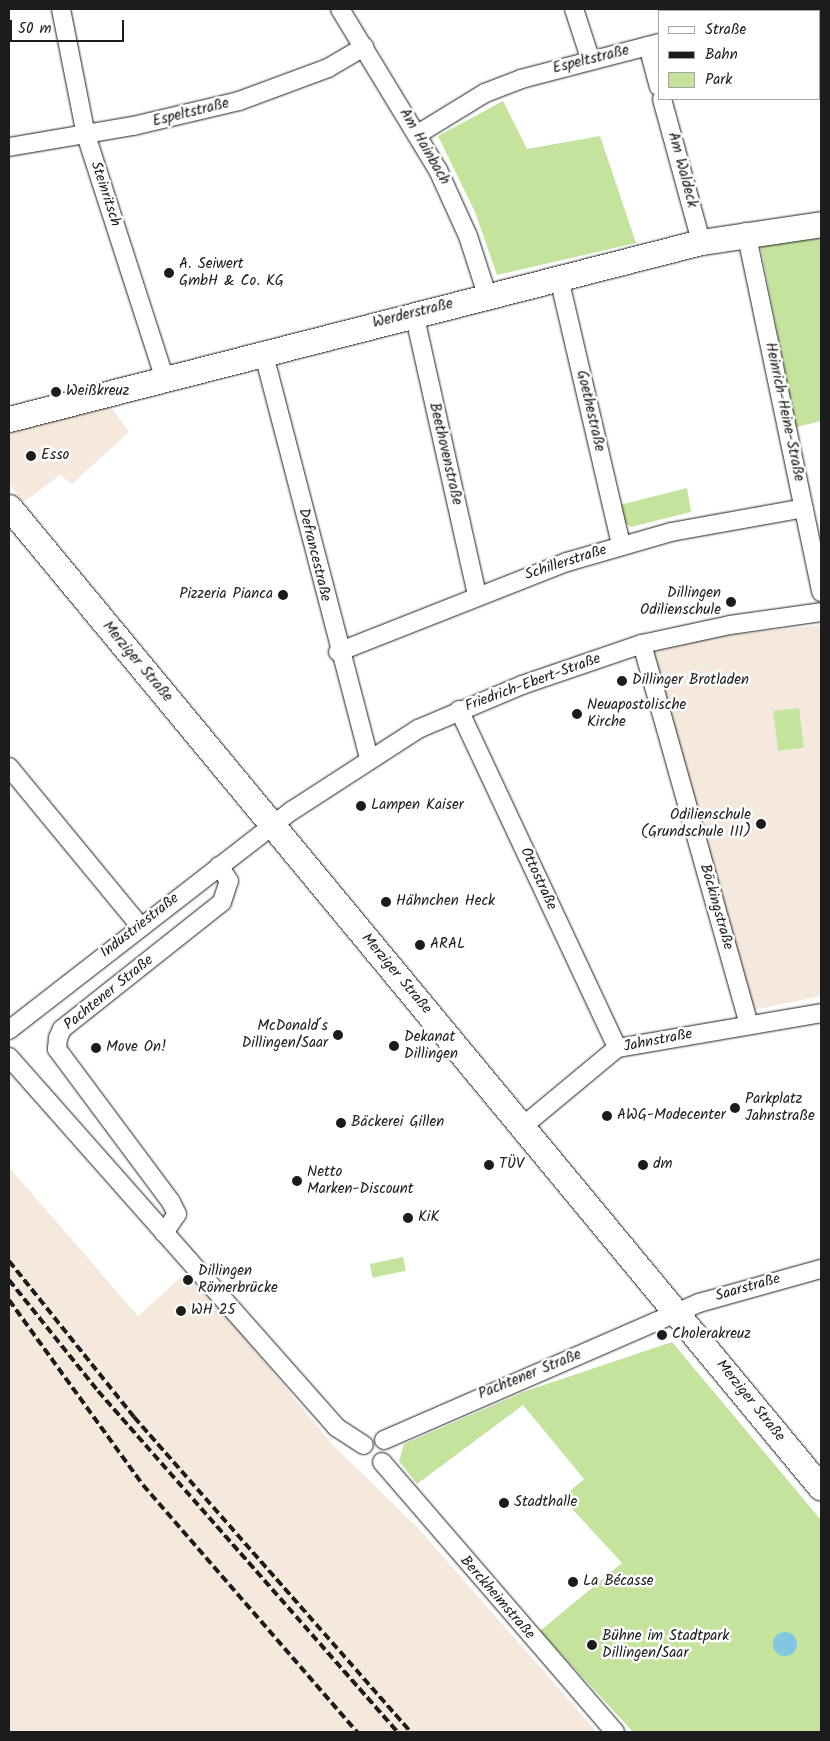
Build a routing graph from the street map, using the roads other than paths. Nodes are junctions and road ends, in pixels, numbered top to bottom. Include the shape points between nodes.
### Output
1 (61, 9) edge
2 (340, 9) edge
3 (574, 9) edge
4 (653, 44) edge
5 (364, 47) junction
6 (590, 58) junction
7 (658, 80) edge
8 (662, 100) edge
9 (418, 134) junction
10 (86, 136) junction
11 (9, 146) edge
12 (821, 224) edge
13 (746, 232) junction
14 (701, 242) junction
15 (559, 278) junction
16 (487, 295) junction
17 (414, 313) junction
18 (264, 351) junction
19 (164, 376) junction
20 (9, 419) edge
21 (9, 507) edge
22 (804, 508) junction
23 (621, 545) junction
24 (821, 592) edge
25 (477, 594) junction
26 (821, 612) edge
27 (642, 644) junction
28 (338, 652) junction
29 (460, 710) junction
30 (369, 757) junction
31 (9, 767) edge
32 (274, 825) junction
33 (219, 866) junction
34 (140, 926) junction
35 (821, 1013) edge
36 (749, 1025) junction
37 (9, 1030) edge
38 (617, 1048) junction
39 (9, 1057) edge
40 (522, 1127) junction
41 (164, 1233) junction
42 (821, 1269) edge
43 (676, 1312) junction
44 (384, 1440) junction
45 (364, 1445) junction
46 (382, 1462) junction
47 (821, 1488) edge
48 (615, 1732) edge

1 - 10 street, Steinritsch
2 - 5 street, Am Hainbach
3 - 6 street
4 - 6 street, Espeltstraße
4 - 7 street
5 - 9 street, Am Hainbach
5 - 10 street, Espeltstraße via 328,68 239,101
6 - 9 street, Espeltstraße via 485,93
8 - 14 street, Am Waldeck
9 - 16 street, Am Hainbach via 456,206
10 - 11 street, Espeltstraße
10 - 19 street, Steinritsch
12 - 13 main road, Werderstraße
13 - 14 main road, Werderstraße
13 - 22 street, Heinrich-Heine-Straße
14 - 15 main road, Werderstraße
15 - 16 main road, Werderstraße
15 - 23 street, Goethestraße
16 - 17 main road, Werderstraße
17 - 18 main road, Werderstraße
17 - 25 street, Beethovenstraße
18 - 19 main road, Werderstraße
18 - 28 street, Defrancestraße
19 - 20 main road, Werderstraße
21 - 32 main road, Merziger Straße
22 - 23 street, Schillerstraße via 740,517
22 - 24 street, Heinrich-Heine-Straße
23 - 25 street, Schillerstraße
25 - 28 street, Schillerstraße
26 - 27 street, Friedrich-Ebert-Straße via 730,625
27 - 29 street, Friedrich-Ebert-Straße
27 - 36 street, Böckingstraße
28 - 30 street, Defrancestraße
29 - 30 street, Friedrich-Ebert-Straße
29 - 38 street, Ottostraße
30 - 32 street, Friedrich-Ebert-Straße
31 - 34 street
32 - 33 street, Industriestraße
32 - 40 main road, Merziger Straße
33 - 34 street, Industriestraße
33 - 41 street, Pachtener Straße via 229,881 222,902 62,1029 58,1038 57,1049 171,1202 177,1214
34 - 37 street, Industriestraße
35 - 36 street, Jahnstraße
36 - 38 street, Jahnstraße
38 - 40 street, Jahnstraße
39 - 41 street
40 - 43 main road, Merziger Straße
41 - 45 street via 336,1426
42 - 43 street, Saarstraße via 739,1289
43 - 44 street, Pachtener Straße
43 - 47 main road, Merziger Straße
44 - 45 street via 373,1438
44 - 46 street via 389,1451
45 - 46 street via 366,1458
46 - 48 street, Berckheimstraße

